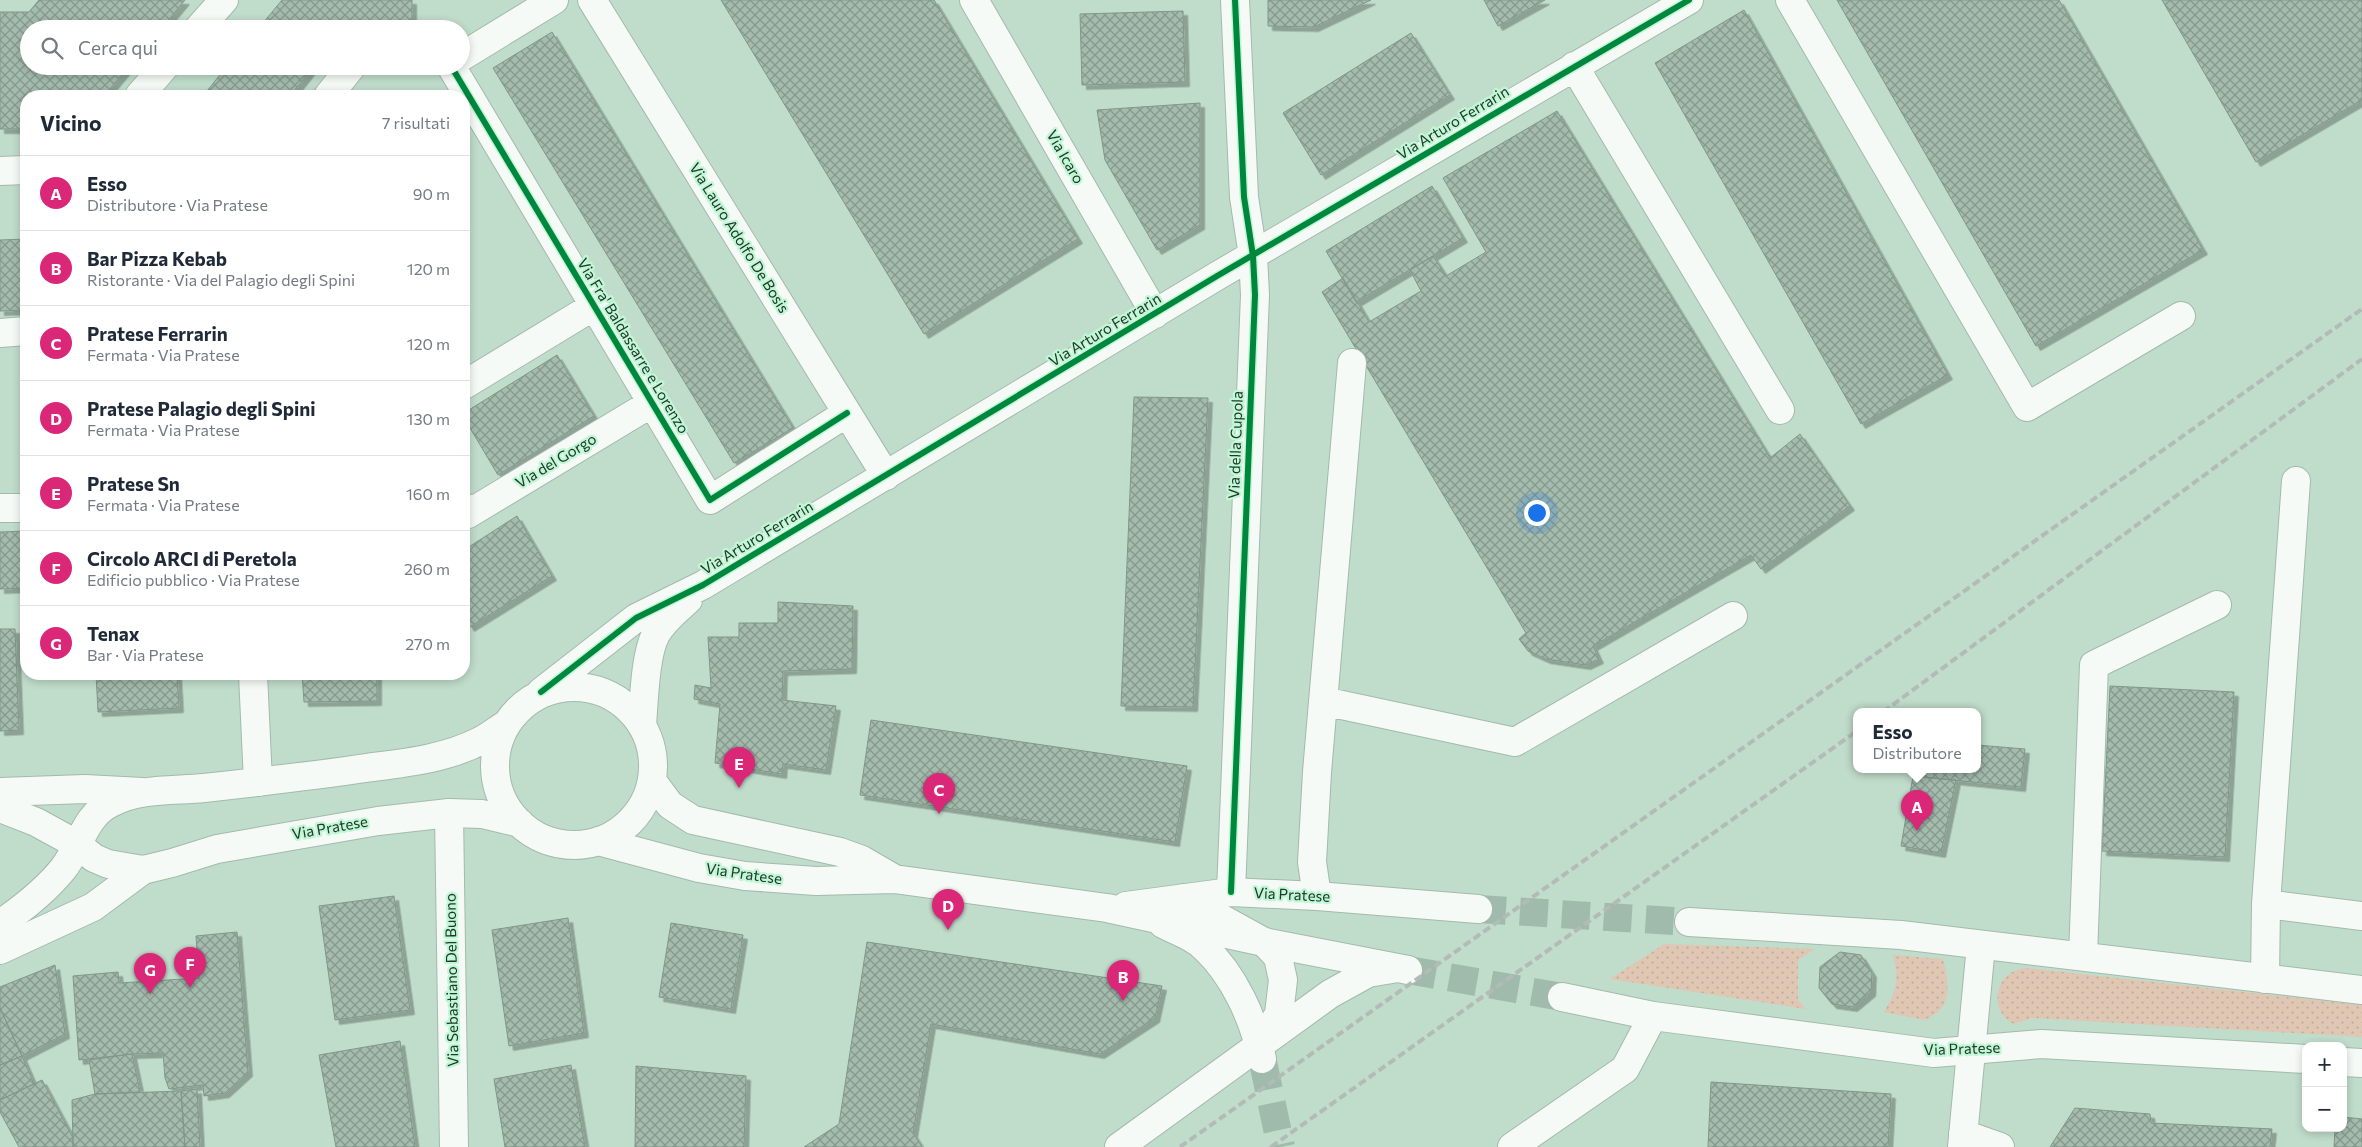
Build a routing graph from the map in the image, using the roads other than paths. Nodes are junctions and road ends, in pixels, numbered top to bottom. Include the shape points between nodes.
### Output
1 (224, 0) edge
2 (554, 0) edge
3 (592, 0) edge
4 (974, 0) edge
5 (1235, 0) edge
6 (1689, 0) edge
7 (1790, 0) edge
8 (206, 20) edge
9 (470, 51) edge
10 (1574, 66) junction
11 (157, 75) edge
12 (345, 75) edge
13 (456, 75) edge
14 (144, 90) edge
15 (333, 90) edge
16 (465, 90) edge
17 (470, 98) edge
18 (20, 170) edge
19 (0, 171) edge
20 (1253, 256) junction
21 (594, 306) junction
22 (1155, 314) junction
23 (2181, 316) dead end
24 (20, 331) edge
25 (0, 333) edge
26 (1352, 363) dead end
27 (470, 381) edge
28 (652, 403) junction
29 (1780, 410) dead end
30 (847, 413) junction
31 (886, 476) junction
32 (2296, 481) dead end
33 (0, 508) edge
34 (20, 508) edge
35 (470, 513) edge
36 (703, 585) junction
37 (2217, 605) dead end
38 (1733, 616) dead end
39 (253, 680) edge
40 (540, 692) junction
41 (1323, 701) junction
42 (505, 725) junction
43 (642, 725) junction
44 (258, 782) junction
45 (652, 782) junction
46 (0, 792) edge
47 (142, 792) junction
48 (0, 808) edge
49 (449, 813) junction
50 (520, 823) junction
51 (598, 841) junction
52 (78, 845) junction
53 (143, 870) junction
54 (894, 879) junction
55 (1231, 892) junction
56 (1316, 896) junction
57 (1184, 898) junction
58 (2266, 904) junction
59 (1107, 908) junction
60 (1478, 909) tunnel mouth
61 (2362, 916) edge
62 (1153, 918) junction
63 (1689, 922) tunnel mouth
64 (0, 924) edge
65 (1264, 942) junction
66 (1981, 945) junction
67 (0, 950) edge
68 (2083, 956) junction
69 (2265, 979) junction
70 (2362, 990) edge
71 (1562, 997) tunnel mouth
72 (1653, 1016) junction
73 (1970, 1052) junction
74 (1261, 1054) junction
75 (2302, 1060) edge
76 (2347, 1062) edge
77 (2362, 1063) edge
78 (1962, 1141) edge
79 (454, 1147) edge
80 (1119, 1147) edge
81 (1512, 1147) edge
82 (2000, 1147) edge

1 - 8 street
2 - 9 street
3 - 30 street, Via Lauro Adolfo De Bosis
4 - 22 street, Via Icaro
5 - 20 street, Via della Cupola via 1244,197
6 - 10 street, Via Arturo Ferrarin
7 - 23 street via 2027,407
10 - 20 street, Via Arturo Ferrarin
10 - 29 street
11 - 14 street
12 - 15 street
13 - 16 street, Via Fra' Baldassarre e Lorenzo
17 - 21 street, Via Fra' Baldassarre e Lorenzo
18 - 19 street
20 - 22 street, Via Arturo Ferrarin
20 - 55 street, Via della Cupola
21 - 27 street
21 - 28 street, Via Fra' Baldassarre e Lorenzo
22 - 31 street, Via Arturo Ferrarin
24 - 25 street
26 - 41 street
28 - 30 street, Via Fra' Baldassarre e Lorenzo via 710,500
28 - 35 street, Via del Gorgo
30 - 31 street, Via Lauro Adolfo De Bosis
31 - 36 street, Via Arturo Ferrarin
32 - 58 street
33 - 34 street
36 - 40 street, Via Arturo Ferrarin via 636,618
36 - 43 street, Via Arturo Ferrarin via 656,634 651,648
37 - 68 street via 2094,665
38 - 41 street via 1515,742
39 - 44 street
40 - 42 street via 515,711
40 - 43 street via 564,687 592,689 624,705
41 - 56 street via 1312,862
42 - 44 street via 480,741 399,764
42 - 50 street via 497,743 496,772 503,798
43 - 45 street via 653,756
44 - 47 street
45 - 51 street via 650,792 634,818 613,835
45 - 54 street, Via Pratese via 670,805 693,820 840,852 862,860
46 - 47 street via 85,789
47 - 52 street via 100,810
48 - 52 street, Via Pratese via 36,822
49 - 50 street, Via Pratese via 482,814
49 - 53 street, Via Pratese via 378,820 286,836 217,849
49 - 79 street, Via Sebastiano Del Buono
50 - 51 street via 542,838 560,844
51 - 54 street, Via Pratese via 699,868 745,876 816,881
52 - 53 street, Via Pratese via 108,864
52 - 64 street via 57,876 17,913
53 - 67 street, Via Pratese via 93,906
54 - 59 street, Via Pratese
55 - 56 street, Via Pratese
55 - 57 street, Via Pratese
56 - 60 street, Via Pratese
57 - 59 street, Via Pratese
57 - 65 street
58 - 61 street
58 - 69 street
59 - 62 street, Via Pratese
62 - 65 street, Via Pratese
62 - 74 street via 1204,946 1231,980
63 - 66 street via 1828,929
65 - 74 street via 1278,957 1283,993 1279,1014
65 - 74 street, Via Pratese via 1405,970 1380,970 1343,987 1315,1005
66 - 68 street
66 - 73 street
68 - 69 street
69 - 70 street
71 - 72 street, Via Pratese
72 - 73 street, Via Pratese via 1934,1053
72 - 81 street via 1625,1070
73 - 75 street, Via Pratese via 2041,1044
73 - 78 street
74 - 80 street
76 - 77 street
78 - 82 street

